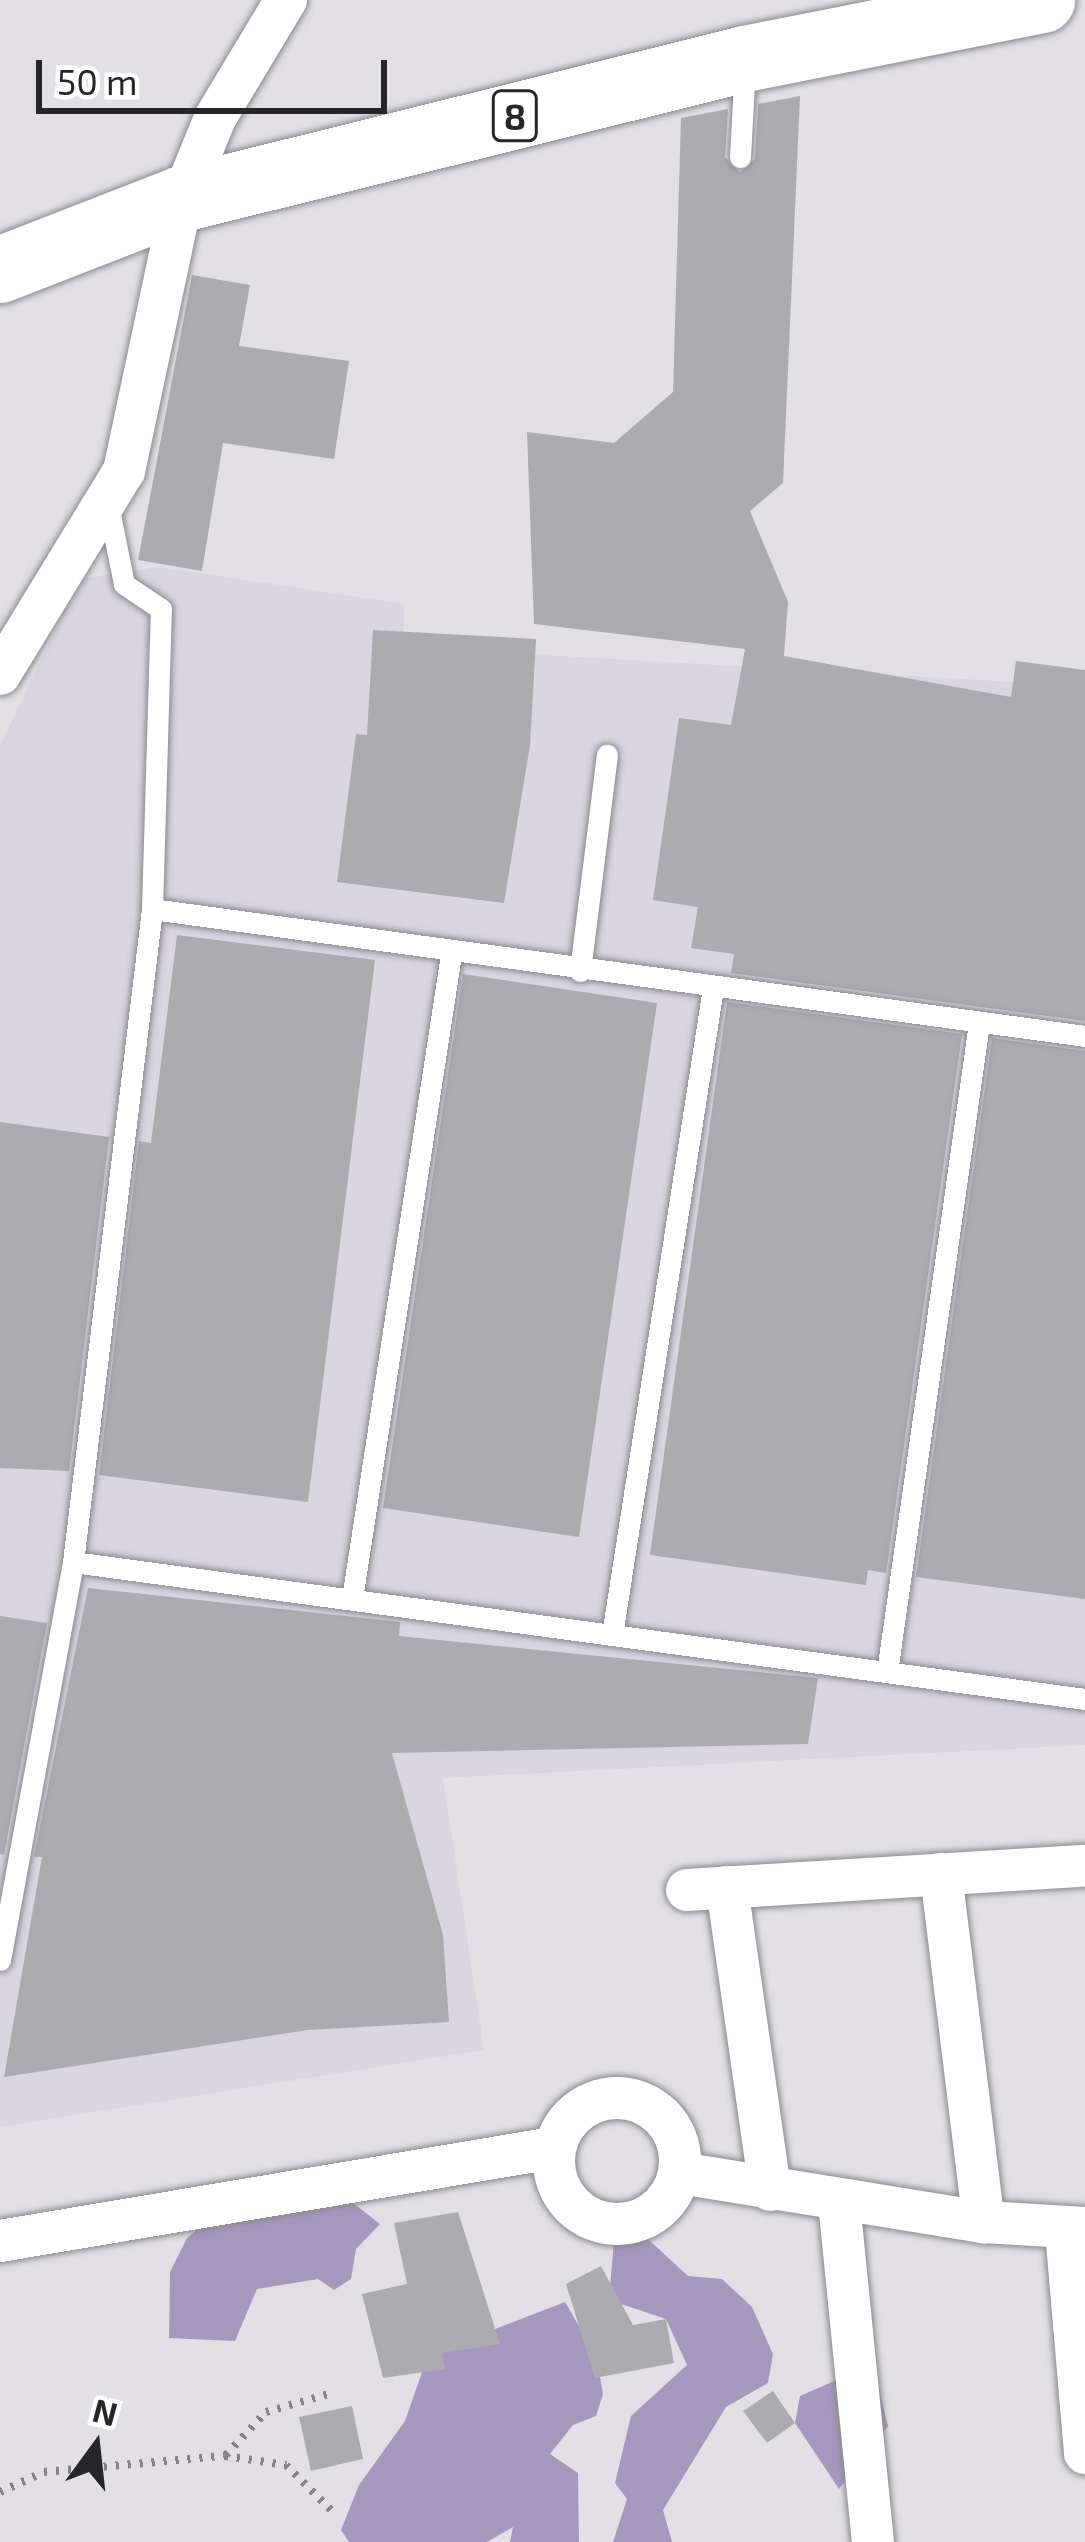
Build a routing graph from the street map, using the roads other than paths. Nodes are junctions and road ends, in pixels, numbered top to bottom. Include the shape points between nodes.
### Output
1 (286, 0) edge
2 (1042, 0) edge
3 (745, 59) junction
4 (740, 157) dead end
5 (182, 199) junction
6 (0, 270) edge
7 (108, 505) junction
8 (0, 674) edge
9 (607, 755) dead end
10 (152, 909) junction
11 (452, 954) junction
12 (580, 971) junction
13 (713, 988) junction
14 (979, 1023) junction
15 (1085, 1036) edge
16 (73, 1562) junction
17 (352, 1599) junction
18 (612, 1635) junction
19 (887, 1672) junction
20 (1085, 1699) edge
21 (1085, 1865) edge
22 (941, 1874) junction
23 (0, 1960) edge
24 (553, 2148) junction
25 (680, 2174) junction
26 (770, 2190) junction
27 (839, 2202) junction
28 (984, 2222) junction
29 (1076, 2229) edge
30 (0, 2241) edge
31 (1085, 2453) edge
32 (873, 2542) edge

1 - 5 street via 215,118
2 - 3 highway, 8
3 - 4 lane
3 - 5 highway, 8
5 - 6 highway, 8
5 - 7 street via 137,415
7 - 8 street via 59,565
7 - 10 lane via 124,584 160,609
9 - 12 lane
10 - 11 lane
10 - 16 lane
11 - 12 lane
11 - 17 lane
12 - 13 lane
13 - 14 lane
13 - 18 lane
14 - 15 lane
14 - 19 lane
16 - 17 lane
16 - 23 lane
17 - 18 lane
18 - 19 lane
19 - 20 lane
21 - 22 street
22 - 26 street via 707,1888
22 - 28 street
24 - 25 street via 555,2182 574,2209 604,2224 638,2222 666,2203
24 - 25 street via 568,2118 596,2100 629,2098 659,2112 678,2140
24 - 30 street
25 - 26 street
26 - 27 street
27 - 28 street
27 - 32 street
28 - 29 street
29 - 31 street

